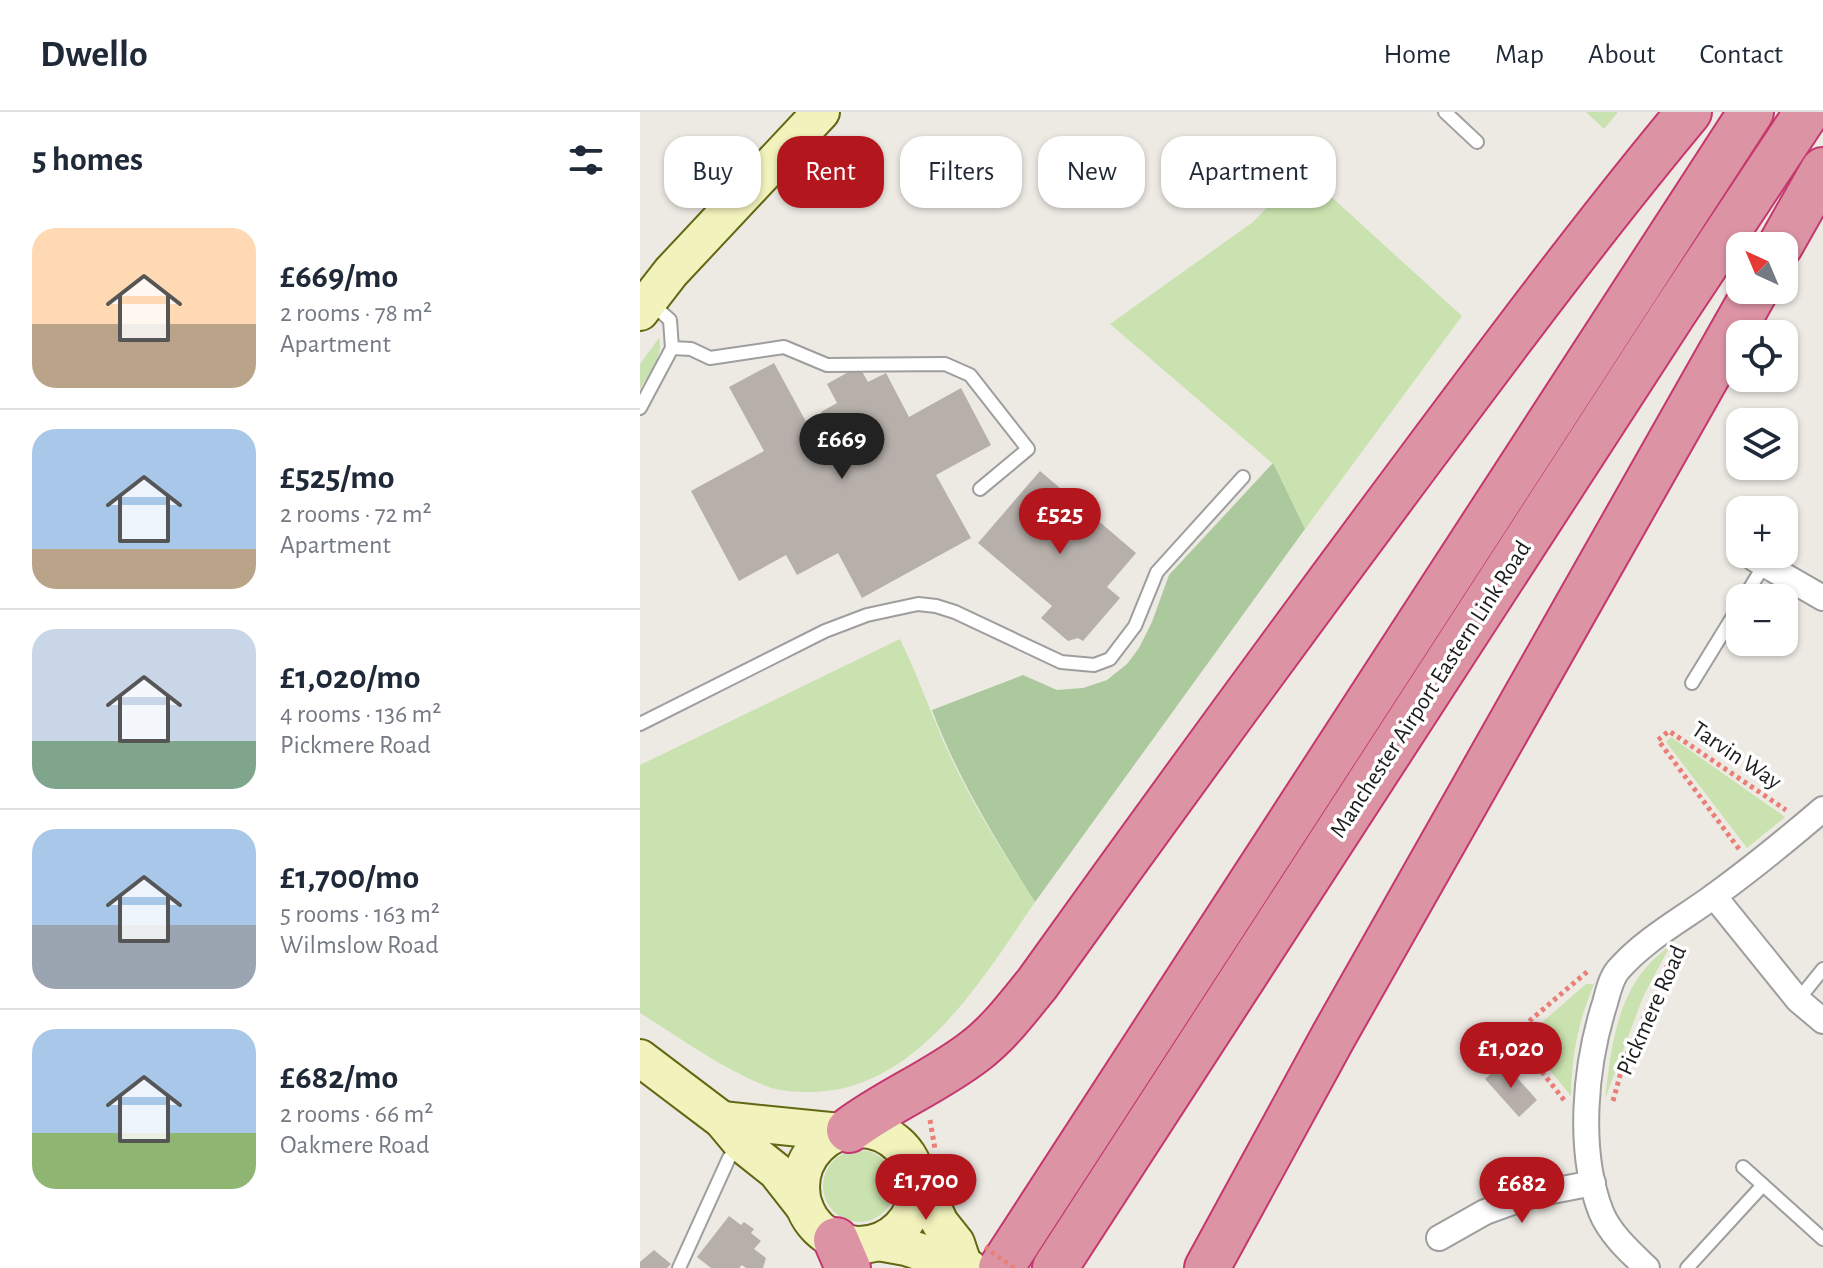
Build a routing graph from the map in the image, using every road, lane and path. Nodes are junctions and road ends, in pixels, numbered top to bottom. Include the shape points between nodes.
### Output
1 (821, 112) edge
2 (1445, 112) edge
3 (1689, 112) edge
4 (1751, 112) edge
5 (1807, 112) edge
6 (1477, 142) dead end
7 (1823, 170) edge
8 (1788, 232) edge
9 (1748, 304) edge
10 (644, 306) edge
11 (672, 348) junction
12 (640, 408) edge
13 (1243, 477) dead end
14 (980, 489) dead end
15 (1770, 568) edge
16 (1823, 598) edge
17 (1726, 628) edge
18 (1692, 683) dead end
19 (640, 724) edge
20 (1815, 816) edge
21 (1751, 866) junction
22 (1714, 896) junction
23 (1687, 914) junction
24 (1823, 969) edge
25 (1615, 973) junction
26 (1798, 1000) junction
27 (1823, 1021) edge
28 (643, 1066) edge
29 (844, 1131) junction
30 (732, 1132) junction
31 (1588, 1138) junction
32 (1743, 1167) dead end
33 (915, 1172) junction
34 (1593, 1183) junction
35 (1763, 1185) junction
36 (805, 1208) junction
37 (1439, 1238) dead end
38 (1823, 1239) edge
39 (854, 1250) edge
40 (979, 1262) edge
41 (679, 1268) edge
42 (1014, 1268) edge
43 (1055, 1268) edge
44 (1207, 1268) edge
45 (1647, 1268) edge
46 (1687, 1268) edge

1 - 10 main road
2 - 6 lane
3 - 29 highway via 1485,373 1037,984 995,1034 956,1065
4 - 40 highway, Manchester Airport Eastern Link Road
5 - 43 highway, Manchester Airport Eastern Link Road
7 - 8 highway
9 - 44 highway
10 - 11 lane via 670,320
11 - 12 lane
11 - 14 lane via 710,358 784,347 827,365 945,364 957,369 970,375 1028,449
13 - 19 lane via 1157,572 1135,626 1110,659 1094,665 1061,662 955,612 918,604 825,631
15 - 16 street
17 - 18 lane
20 - 21 street, Pickmere Road
20 - 21 path, Tarvin Way via 1669,731 1658,740
21 - 22 street, Pickmere Road
22 - 23 street, Pickmere Road
22 - 26 street
23 - 25 street, Pickmere Road via 1647,941
23 - 31 path, Pickmere Road via 1687,930 1624,1061 1606,1128
24 - 26 lane
25 - 31 street, Pickmere Road via 1595,1032
25 - 31 path, Pickmere Road via 1588,971 1513,1035
26 - 27 street
28 - 30 main road
29 - 30 main road via 755,1122
29 - 33 main road via 867,1129 885,1135 900,1146
29 - 36 main road via 824,1140 805,1164 800,1190
30 - 36 main road via 776,1171
30 - 41 lane via 729,1158
31 - 34 street, Pickmere Road
32 - 35 lane
33 - 39 main road via 915,1202 909,1216 899,1228
33 - 40 main road via 940,1223
34 - 37 street via 1532,1195 1485,1212
34 - 45 street, Pickmere Road via 1602,1214
35 - 38 lane
35 - 46 lane
36 - 39 main road via 816,1226
39 - 40 main road
40 - 42 path, bridge

